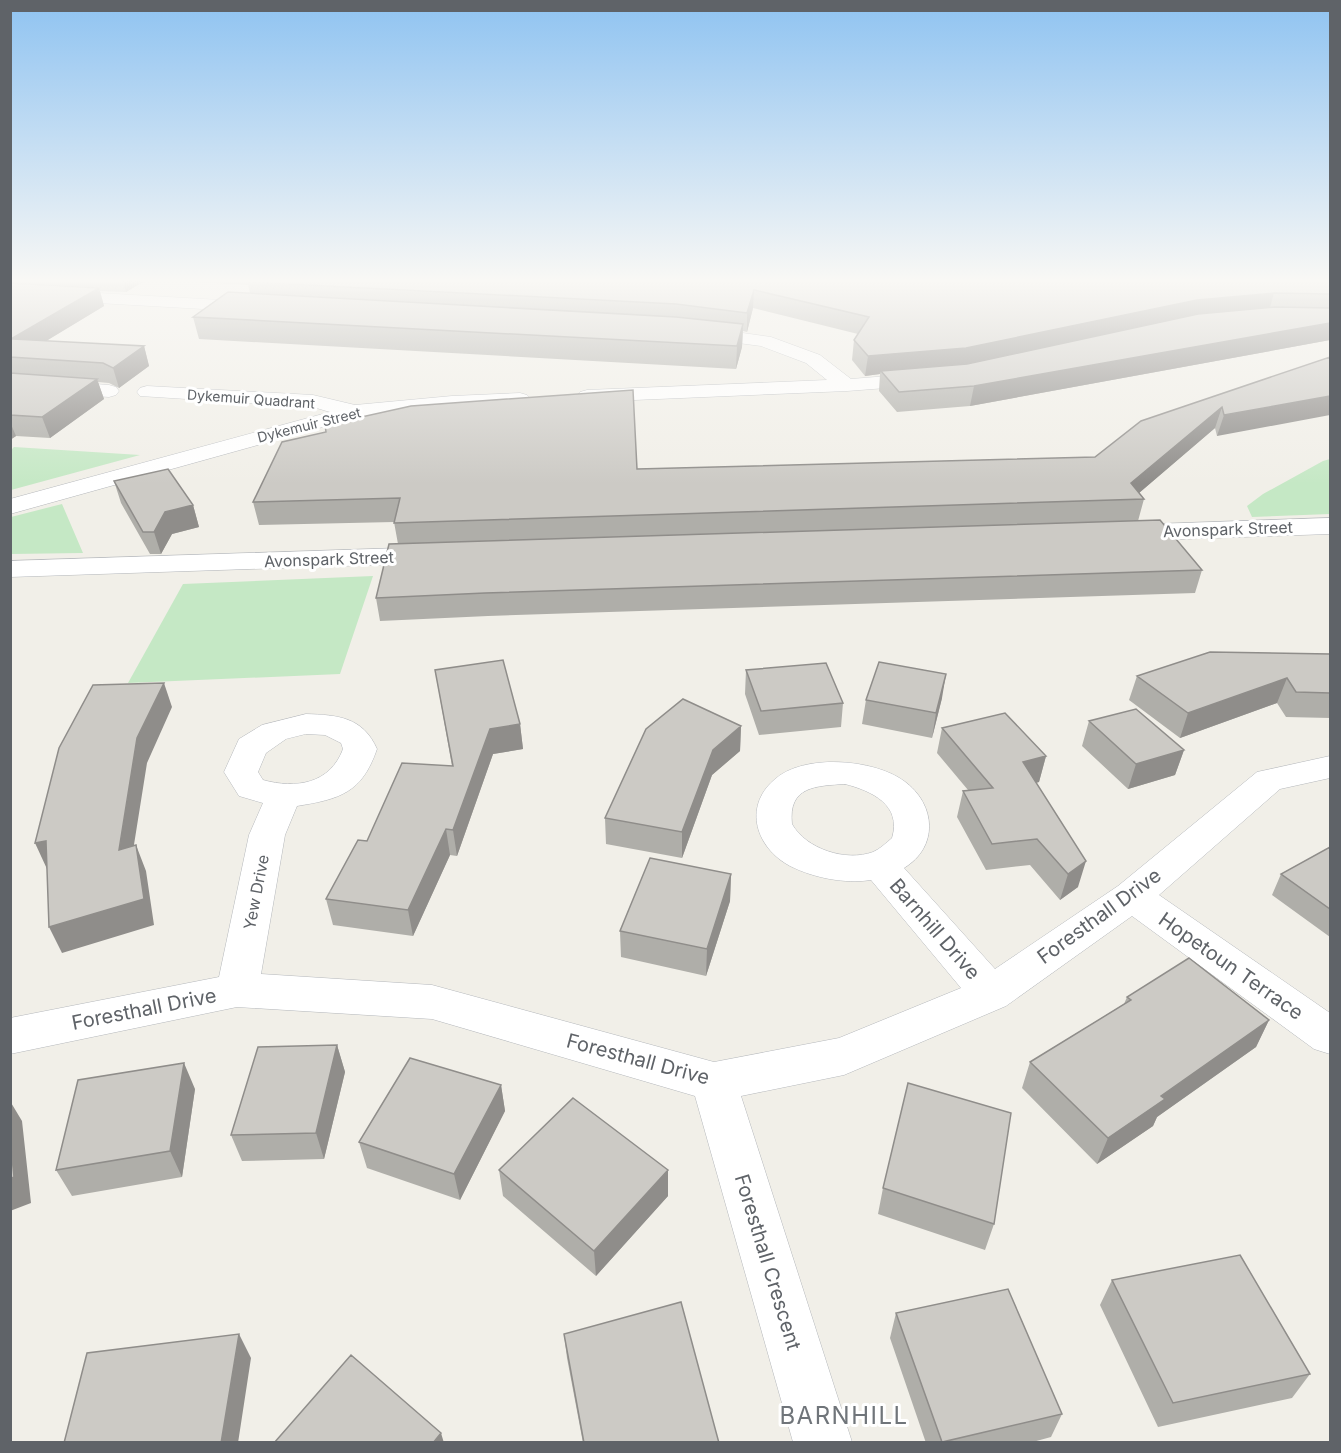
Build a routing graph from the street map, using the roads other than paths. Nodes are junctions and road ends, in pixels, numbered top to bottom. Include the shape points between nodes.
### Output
1 (783, 348) edge
2 (940, 378) edge
3 (10, 384) edge
4 (847, 385) junction
5 (109, 390) edge
6 (147, 392) dead end
7 (562, 397) edge
8 (540, 398) edge
9 (354, 412) junction
10 (10, 507) edge
11 (1330, 526) edge
12 (1098, 533) edge
13 (453, 554) edge
14 (10, 569) edge
15 (1330, 767) edge
16 (283, 797) dead end
17 (879, 864) dead end
18 (1132, 896) junction
19 (237, 990) junction
20 (991, 994) junction
21 (10, 1036) edge
22 (1330, 1036) edge
23 (714, 1082) junction
24 (822, 1443) edge

1 - 4 street via 813,359
2 - 4 street
3 - 5 street
4 - 7 street
6 - 9 street, Dykemuir Quadrant via 313,401
8 - 9 street, Dykemuir Street
9 - 10 street, Dykemuir Street
11 - 12 street, Avonspark Street
13 - 14 street, Avonspark Street
15 - 18 street, Foresthall Drive via 1269,780
16 - 19 street, Yew Drive via 267,835
17 - 20 street, Barnhill Drive
18 - 20 street, Foresthall Drive
18 - 22 street, Hopetoun Terrace
19 - 21 street, Foresthall Drive
19 - 23 street, Foresthall Drive via 432,1002
20 - 23 street, Foresthall Drive via 844,1056
23 - 24 street, Foresthall Crescent

